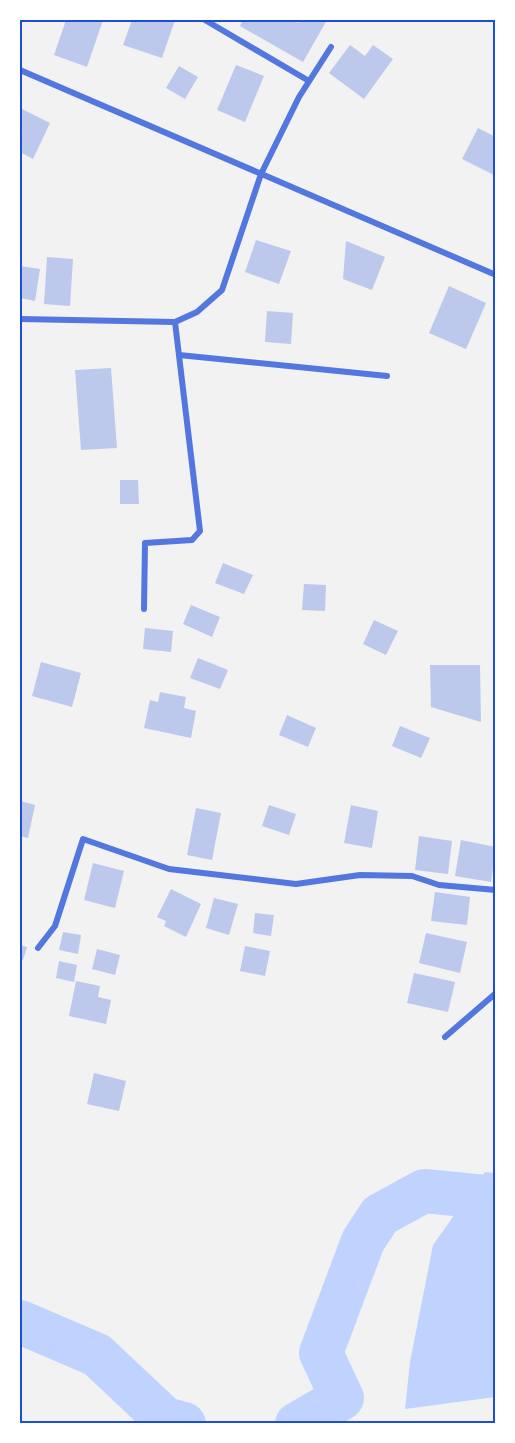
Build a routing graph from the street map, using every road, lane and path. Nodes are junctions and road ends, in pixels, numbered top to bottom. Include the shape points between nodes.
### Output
1 (204, 20) edge
2 (331, 47) dead end
3 (20, 70) edge
4 (309, 81) junction
5 (261, 174) junction
6 (495, 275) edge
7 (20, 320) edge
8 (175, 322) junction
9 (179, 355) junction
10 (387, 376) dead end
11 (144, 609) dead end
12 (495, 890) edge
13 (38, 948) dead end
14 (495, 993) edge
15 (445, 1037) dead end

1 - 4 street
2 - 4 street
3 - 5 street
4 - 5 street
5 - 6 street
5 - 8 street via 222,290 197,312
7 - 8 street
8 - 9 street
9 - 10 street
9 - 11 street via 200,531 192,540 145,543
12 - 13 street via 439,885 412,876 351,876 296,884 169,868 83,839 55,926
14 - 15 street

